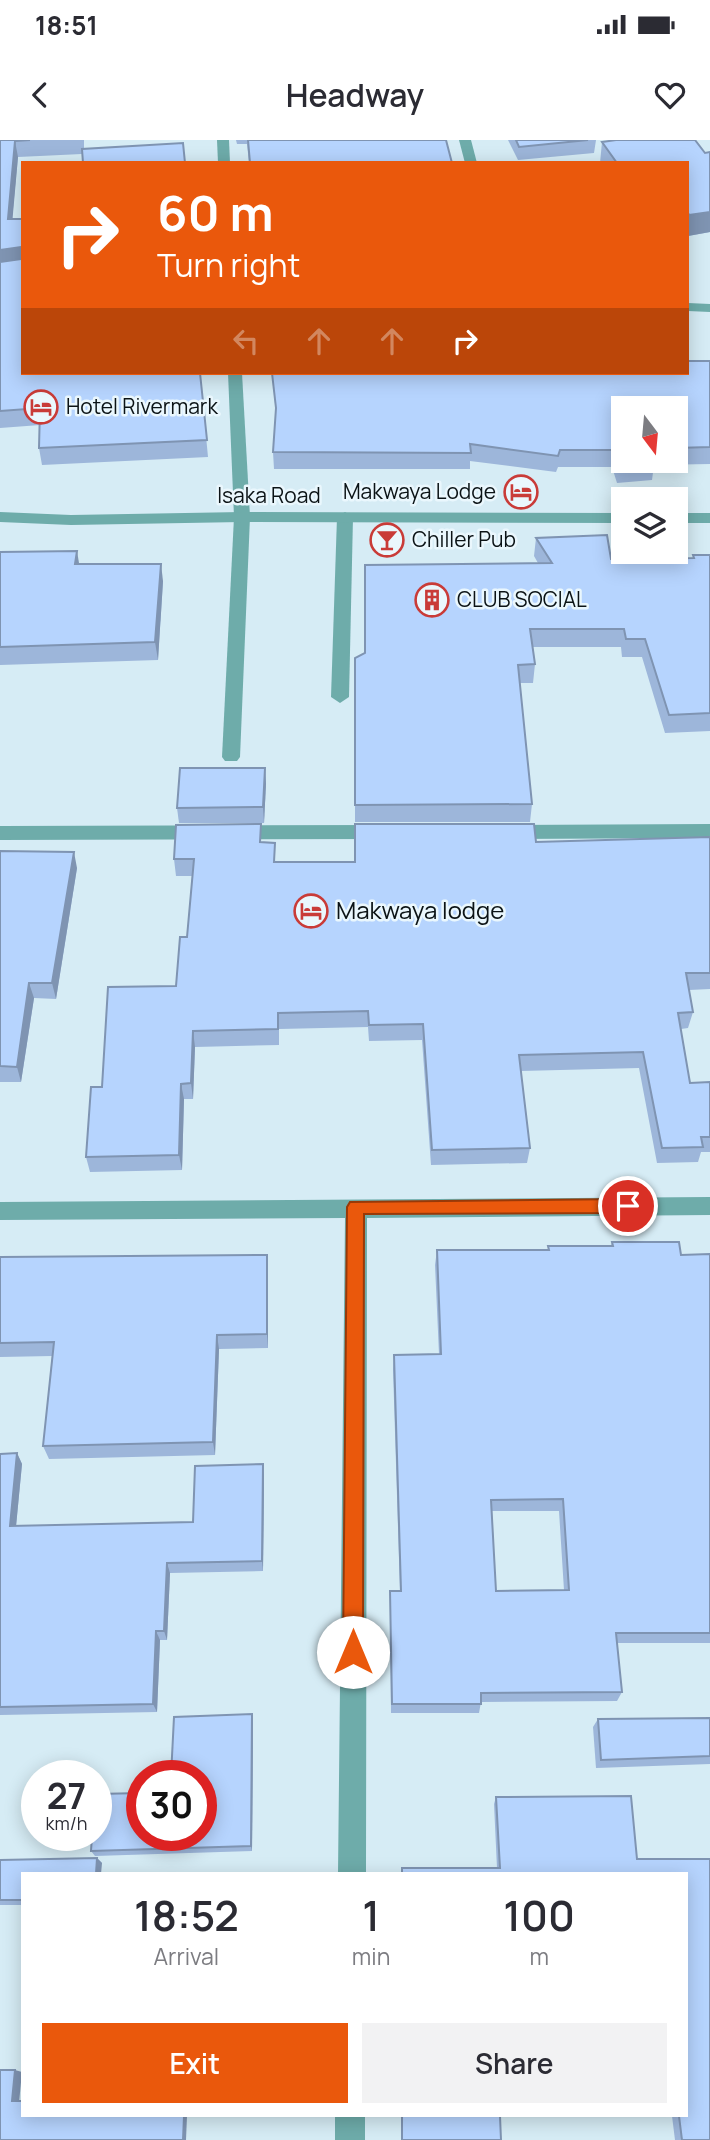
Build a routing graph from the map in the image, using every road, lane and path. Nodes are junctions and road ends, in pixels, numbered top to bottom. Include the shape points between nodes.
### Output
1 (223, 140) edge
2 (465, 140) edge
3 (224, 161) edge
4 (470, 161) edge
5 (689, 307) edge
6 (710, 308) edge
7 (235, 375) edge
8 (0, 517) edge
9 (242, 517) junction
10 (345, 517) junction
11 (611, 518) edge
12 (688, 518) edge
13 (710, 518) edge
14 (340, 697) dead end
15 (231, 757) dead end
16 (710, 831) edge
17 (404, 832) edge
18 (487, 832) edge
19 (0, 833) edge
20 (710, 1206) edge
21 (356, 1207) junction
22 (0, 1212) edge
23 (352, 1872) edge
24 (350, 2117) edge
25 (350, 2140) edge

1 - 3 street
2 - 4 street
5 - 6 street
7 - 9 street
8 - 9 street, Isaka Road
9 - 10 street, Isaka Road
9 - 15 street
10 - 11 street, Isaka Road
10 - 14 street
12 - 13 street
16 - 18 street
17 - 19 street
20 - 21 street
21 - 22 street
21 - 23 street
24 - 25 street

